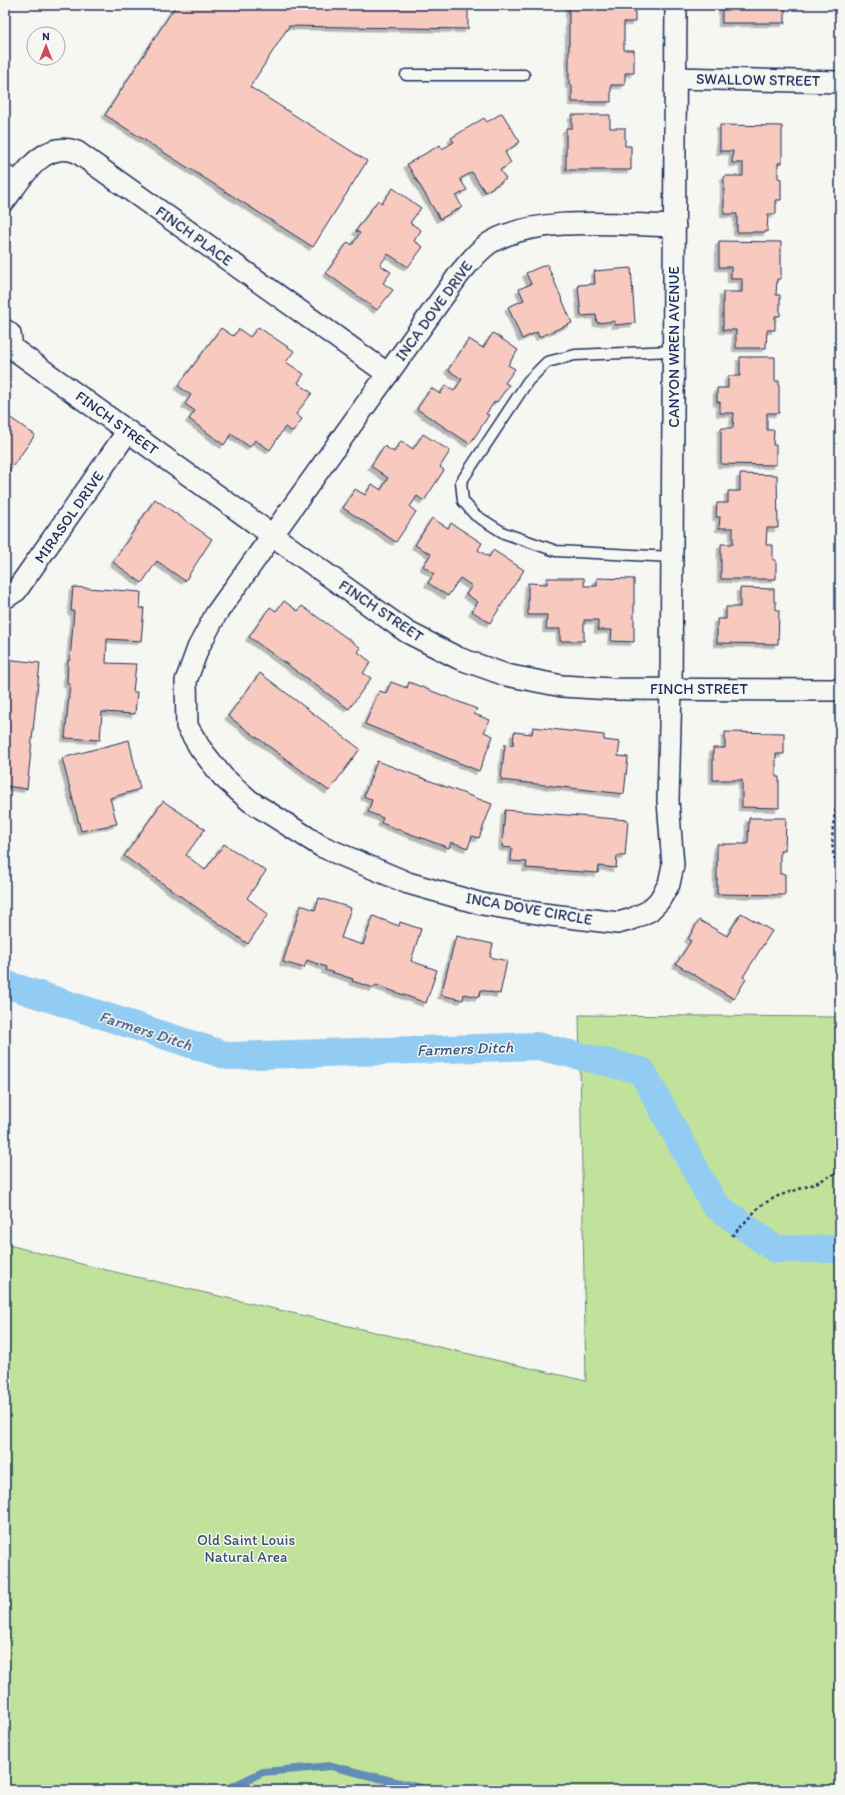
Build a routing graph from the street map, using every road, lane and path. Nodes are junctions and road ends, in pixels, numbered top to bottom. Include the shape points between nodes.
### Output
1 (676, 5) edge
2 (406, 75) dead end
3 (524, 75) dead end
4 (676, 78) junction
5 (840, 82) edge
6 (12, 175) edge
7 (5, 200) edge
8 (674, 226) junction
9 (7, 342) edge
10 (674, 351) junction
11 (388, 374) junction
12 (128, 431) junction
13 (272, 534) junction
14 (672, 557) junction
15 (5, 598) edge
16 (671, 689) junction
17 (840, 690) edge
18 (840, 792) edge
19 (840, 874) edge
20 (840, 1171) edge
21 (732, 1236) dead end

1 - 4 street, CANYON WREN AVENUE
2 - 3 lane
4 - 5 street, SWALLOW STREET
4 - 8 street, CANYON WREN AVENUE
6 - 7 street, FINCH PLACE
6 - 11 street, FINCH PLACE via 48,153 65,150 77,152
8 - 10 street, CANYON WREN AVENUE
8 - 11 street, INCA DOVE DRIVE via 534,227 511,233 492,242 460,273
9 - 12 street, FINCH STREET
10 - 14 street, CANYON WREN AVENUE
10 - 14 lane via 575,355 547,362 528,381 461,482 463,501 475,515 504,533 556,551
11 - 13 street, INCA DOVE DRIVE
12 - 13 street, FINCH STREET
12 - 15 street, MIRASOL DRIVE via 16,591
13 - 16 street, FINCH STREET via 407,632 458,658 506,675 562,686
13 - 16 street, INCA DOVE CIRCLE via 216,614 198,648 186,681 187,726 200,748 223,777 250,801 321,846 408,882 482,904 550,915 618,922 649,911 659,901 669,884 673,865 668,801
14 - 16 street, CANYON WREN AVENUE
16 - 17 street, FINCH STREET
18 - 19 path via 832,841 833,856
20 - 21 path via 761,1205

